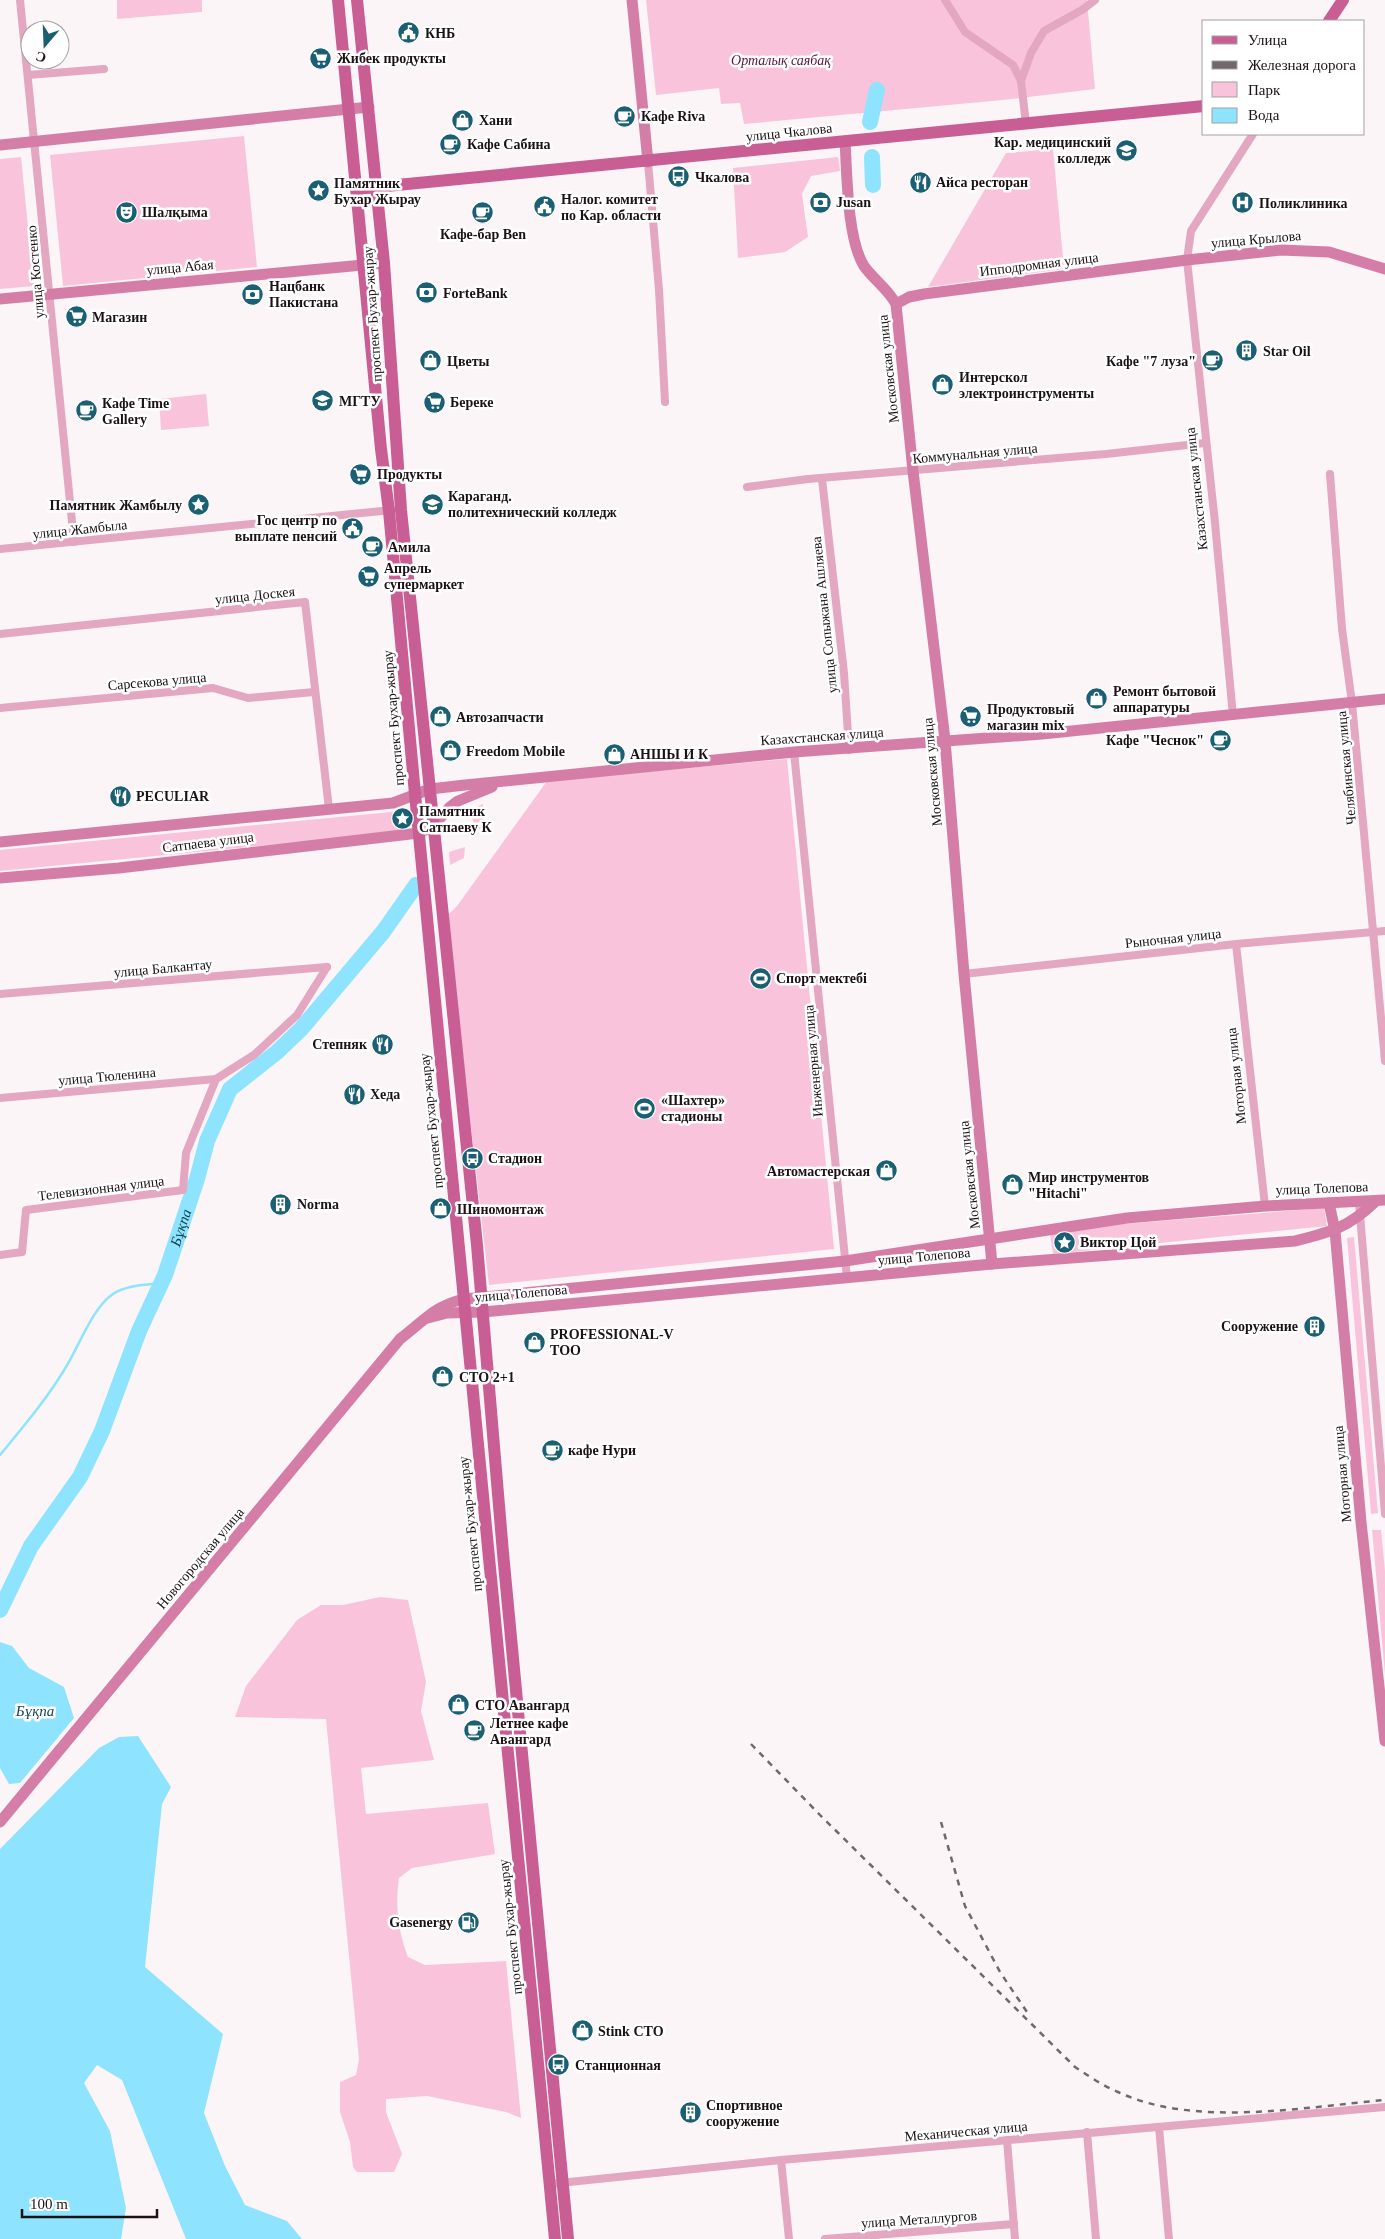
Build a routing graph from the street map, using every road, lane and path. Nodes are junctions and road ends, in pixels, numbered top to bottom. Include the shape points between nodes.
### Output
1 (20, 0) edge
2 (338, 0) edge
3 (357, 0) edge
4 (632, 0) edge
5 (944, 0) edge
6 (1095, 0) edge
7 (1343, 0) edge
8 (1330, 20) edge
9 (104, 69) dead end
10 (28, 75) junction
11 (1021, 81) junction
12 (1202, 106) edge
13 (369, 108) junction
14 (348, 110) junction
15 (1026, 124) junction
16 (1252, 135) edge
17 (845, 141) junction
18 (34, 142) junction
19 (0, 145) edge
20 (648, 162) junction
21 (377, 187) junction
22 (356, 189) junction
23 (1187, 260) junction
24 (384, 263) junction
25 (364, 264) junction
26 (1385, 269) edge
27 (49, 294) junction
28 (0, 299) edge
29 (896, 304) junction
30 (665, 402) dead end
31 (1205, 443) junction
32 (913, 472) junction
33 (1330, 474) dead end
34 (822, 479) junction
35 (747, 487) dead end
36 (395, 510) junction
37 (74, 542) junction
38 (0, 549) edge
39 (0, 634) edge
40 (314, 692) junction
41 (1385, 699) edge
42 (1352, 703) junction
43 (0, 708) edge
44 (1233, 716) junction
45 (945, 740) junction
46 (848, 750) junction
47 (794, 752) junction
48 (503, 783) junction
49 (430, 789) junction
50 (415, 794) junction
51 (329, 809) junction
52 (434, 826) junction
53 (419, 833) junction
54 (0, 842) edge
55 (0, 878) edge
56 (1385, 931) edge
57 (1373, 933) junction
58 (1236, 944) junction
59 (964, 974) junction
60 (0, 994) edge
61 (1385, 1061) edge
62 (216, 1079) junction
63 (0, 1098) edge
64 (1381, 1201) edge
65 (1329, 1203) junction
66 (1360, 1203) junction
67 (1265, 1206) junction
68 (1360, 1217) junction
69 (1335, 1231) junction
70 (990, 1238) junction
71 (0, 1255) edge
72 (845, 1261) junction
73 (992, 1264) junction
74 (847, 1278) junction
75 (480, 1298) junction
76 (464, 1299) junction
77 (482, 1312) junction
78 (465, 1313) junction
79 (428, 1318) junction
80 (1385, 1514) edge
81 (518, 1716) junction
82 (504, 1717) junction
83 (1385, 1741) edge
84 (0, 1822) edge
85 (1385, 2107) edge
86 (1160, 2127) junction
87 (1087, 2132) junction
88 (1007, 2140) junction
89 (781, 2160) junction
90 (556, 2183) junction
91 (1014, 2224) junction
92 (555, 2239) edge
93 (568, 2239) edge
94 (789, 2239) edge
95 (825, 2239) edge
96 (1015, 2239) edge
97 (1096, 2239) edge
98 (1169, 2239) edge

1 - 10 street, улица Костенко
2 - 14 main road, проспект Бухар-жырау
3 - 13 main road, проспект Бухар-жырау
4 - 20 street
5 - 11 street via 965,32 1013,65
6 - 11 street via 1044,31 1031,53
7 - 8 main road
9 - 10 street
10 - 18 street, улица Костенко
11 - 15 street
12 - 15 main road, улица Чкалова
13 - 14 street
13 - 21 main road, проспект Бухар-жырау
14 - 18 street
14 - 22 main road, проспект Бухар-жырау
15 - 17 main road, улица Чкалова
16 - 23 street, Казахстанская улица via 1191,231
17 - 20 main road, улица Чкалова
17 - 29 street via 855,247 864,265 878,284 890,292
18 - 19 street
18 - 27 street, улица Костенко
20 - 21 main road, улица Чкалова
20 - 30 street
21 - 22 main road, улица Чкалова
21 - 24 main road, проспект Бухар-жырау
22 - 25 main road, проспект Бухар-жырау
23 - 26 street, улица Крылова via 1307,250 1329,252
23 - 29 street, Ипподромная улица via 924,294
23 - 31 street, Казахстанская улица
24 - 25 street, улица Абая
24 - 36 main road, проспект Бухар-жырау
25 - 27 street, улица Абая
25 - 36 main road, проспект Бухар-жырау
27 - 28 street, улица Абая
27 - 37 street, улица Костенко
29 - 32 street, Московская улица
31 - 32 street, Коммунальная улица
31 - 44 street, Казахстанская улица
32 - 34 street, Коммунальная улица
32 - 45 street, Московская улица
33 - 42 street, Челябинская улица via 1342,629
34 - 35 street, Коммунальная улица
34 - 46 street, улица Сопыжана Ашляева via 844,673
36 - 37 street, улица Жамбыла
36 - 49 main road, проспект Бухар-жырау
36 - 50 main road, проспект Бухар-жырау
37 - 38 street, улица Жамбыла
39 - 40 street, улица Доскея via 306,602
40 - 43 street, Сарсекова улица via 248,698 213,688
40 - 51 street, улица Доскея
41 - 42 street, Казахстанская улица
42 - 44 street, Казахстанская улица
42 - 57 street, Челябинская улица
44 - 45 street, Казахстанская улица
45 - 46 street, Казахстанская улица
45 - 59 street, Московская улица
46 - 47 street, Казахстанская улица
47 - 48 street, Казахстанская улица
47 - 72 street, Инженерная улица
48 - 49 street, Казахстанская улица
48 - 52 street via 458,801
49 - 50 street, Казахстанская улица
49 - 52 main road, проспект Бухар-жырау
50 - 51 street, Сатпаева улица via 393,803
50 - 53 main road, проспект Бухар-жырау
51 - 54 street, Сатпаева улица
52 - 53 street, Сатпаева улица
52 - 75 main road, проспект Бухар-жырау
53 - 55 street, Сатпаева улица via 119,868
53 - 76 main road, проспект Бухар-жырау
56 - 57 street, Рыночная улица
57 - 58 street, Рыночная улица
57 - 61 street, Челябинская улица
58 - 59 street, Рыночная улица
58 - 67 street, Моторная улица
59 - 70 street, Московская улица
60 - 62 street, улица Балкантау via 328,967 298,1015 254,1055
62 - 63 street, улица Тюленина
62 - 71 street, Телевизионная улица via 186,1153 183,1190 26,1210 22,1252
64 - 66 street, улица Толепова
64 - 68 street, улица Толепова
65 - 66 street, улица Толепова
65 - 67 street, улица Толепова
65 - 69 street, Моторная улица
66 - 68 street
67 - 70 street, улица Толепова via 1126,1218
68 - 69 street, улица Толепова
68 - 80 street
69 - 73 street, улица Толепова via 1295,1241
69 - 83 street, Моторная улица via 1361,1522
70 - 72 street, улица Толепова
70 - 73 street, Московская улица
72 - 74 street, Инженерная улица
72 - 75 street, улица Толепова
73 - 74 street, улица Толепова
74 - 77 street, улица Толепова
75 - 76 street, улица Толепова
75 - 77 main road, проспект Бухар-жырау
76 - 78 main road, проспект Бухар-жырау
76 - 79 street, Новогородская улица via 435,1309
77 - 78 street, улица Толепова
77 - 81 main road, проспект Бухар-жырау
78 - 79 street, Новогородская улица
78 - 82 main road, проспект Бухар-жырау
79 - 84 street, Новогородская улица via 400,1339
81 - 82 main road
81 - 90 main road, проспект Бухар-жырау
82 - 90 main road, проспект Бухар-жырау
85 - 86 street, Механическая улица
86 - 87 street, Механическая улица
86 - 98 street
87 - 88 street, Механическая улица
87 - 97 street
88 - 89 street, Механическая улица
88 - 91 street
89 - 90 street, Механическая улица
89 - 94 street
90 - 92 main road, проспект Бухар-жырау
90 - 93 main road, проспект Бухар-жырау
91 - 95 street, улица Металлургов
91 - 96 street

